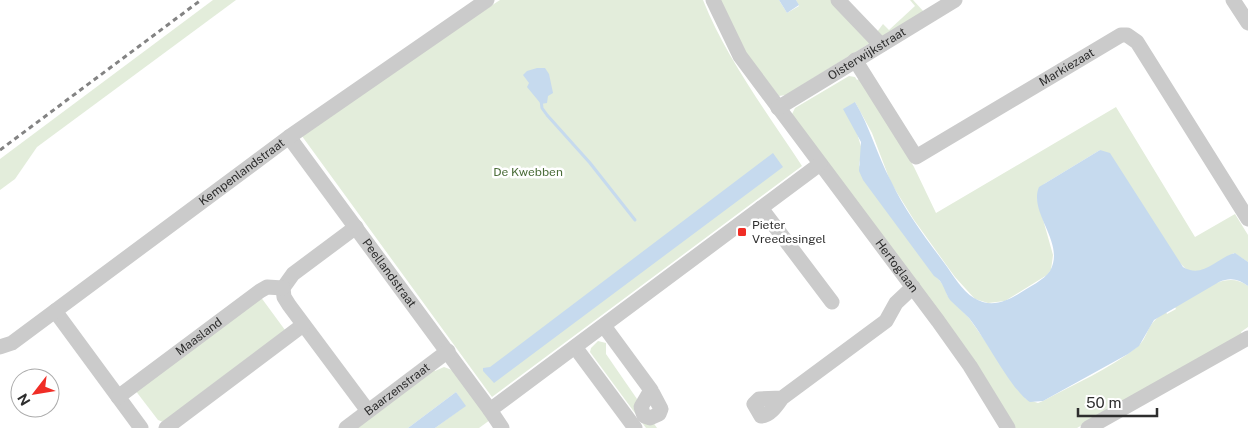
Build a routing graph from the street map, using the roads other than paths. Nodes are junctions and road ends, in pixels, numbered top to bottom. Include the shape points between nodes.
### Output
1 (486, 0) edge
2 (713, 0) edge
3 (838, 0) edge
4 (955, 0) edge
5 (1233, 0) edge
6 (1248, 23) edge
7 (881, 45) junction
8 (855, 60) junction
9 (778, 108) junction
10 (289, 137) junction
11 (820, 164) junction
12 (761, 208) junction
13 (1248, 220) edge
14 (356, 227) junction
15 (913, 287) junction
16 (283, 288) junction
17 (832, 302) dead end
18 (55, 311) junction
19 (303, 325) junction
20 (604, 326) junction
21 (1248, 338) edge
22 (575, 347) junction
23 (0, 348) edge
24 (448, 351) junction
25 (651, 390) dead end
26 (118, 397) junction
27 (782, 398) dead end
28 (490, 410) junction
29 (368, 412) junction
30 (141, 428) edge
31 (166, 428) edge
32 (346, 428) edge
33 (502, 428) edge
34 (635, 428) edge
35 (1008, 428) edge
36 (1088, 428) edge

1 - 10 street, Kempenlandstraat
2 - 9 street via 740,56
3 - 7 street
4 - 7 street, Oisterwijkstraat
5 - 6 street
7 - 8 street, Oisterwijkstraat
8 - 9 street, Oisterwijkstraat
8 - 13 street, Markiezaat via 916,157 1121,35 1127,35 1138,42
9 - 11 street, Hertoglaan
10 - 14 street, Peellandstraat
10 - 18 street, Kempenlandstraat
11 - 12 street
11 - 15 street, Hertoglaan
12 - 17 street
12 - 20 street
14 - 16 street via 293,274
14 - 24 street, Peellandstraat
15 - 27 street via 896,303 886,321
15 - 35 street, Hertoglaan via 970,366
16 - 19 street via 284,297
16 - 26 street, Maasland via 267,287 260,291
18 - 23 street, Kempenlandstraat via 12,343
18 - 26 street
19 - 29 street
19 - 31 street
20 - 22 street
20 - 25 street
21 - 36 street
22 - 28 street
22 - 34 street
24 - 28 street, Peellandstraat
24 - 29 street, Baarzenstraat
26 - 30 street
28 - 33 street, Peellandstraat
29 - 32 street, Baarzenstraat

